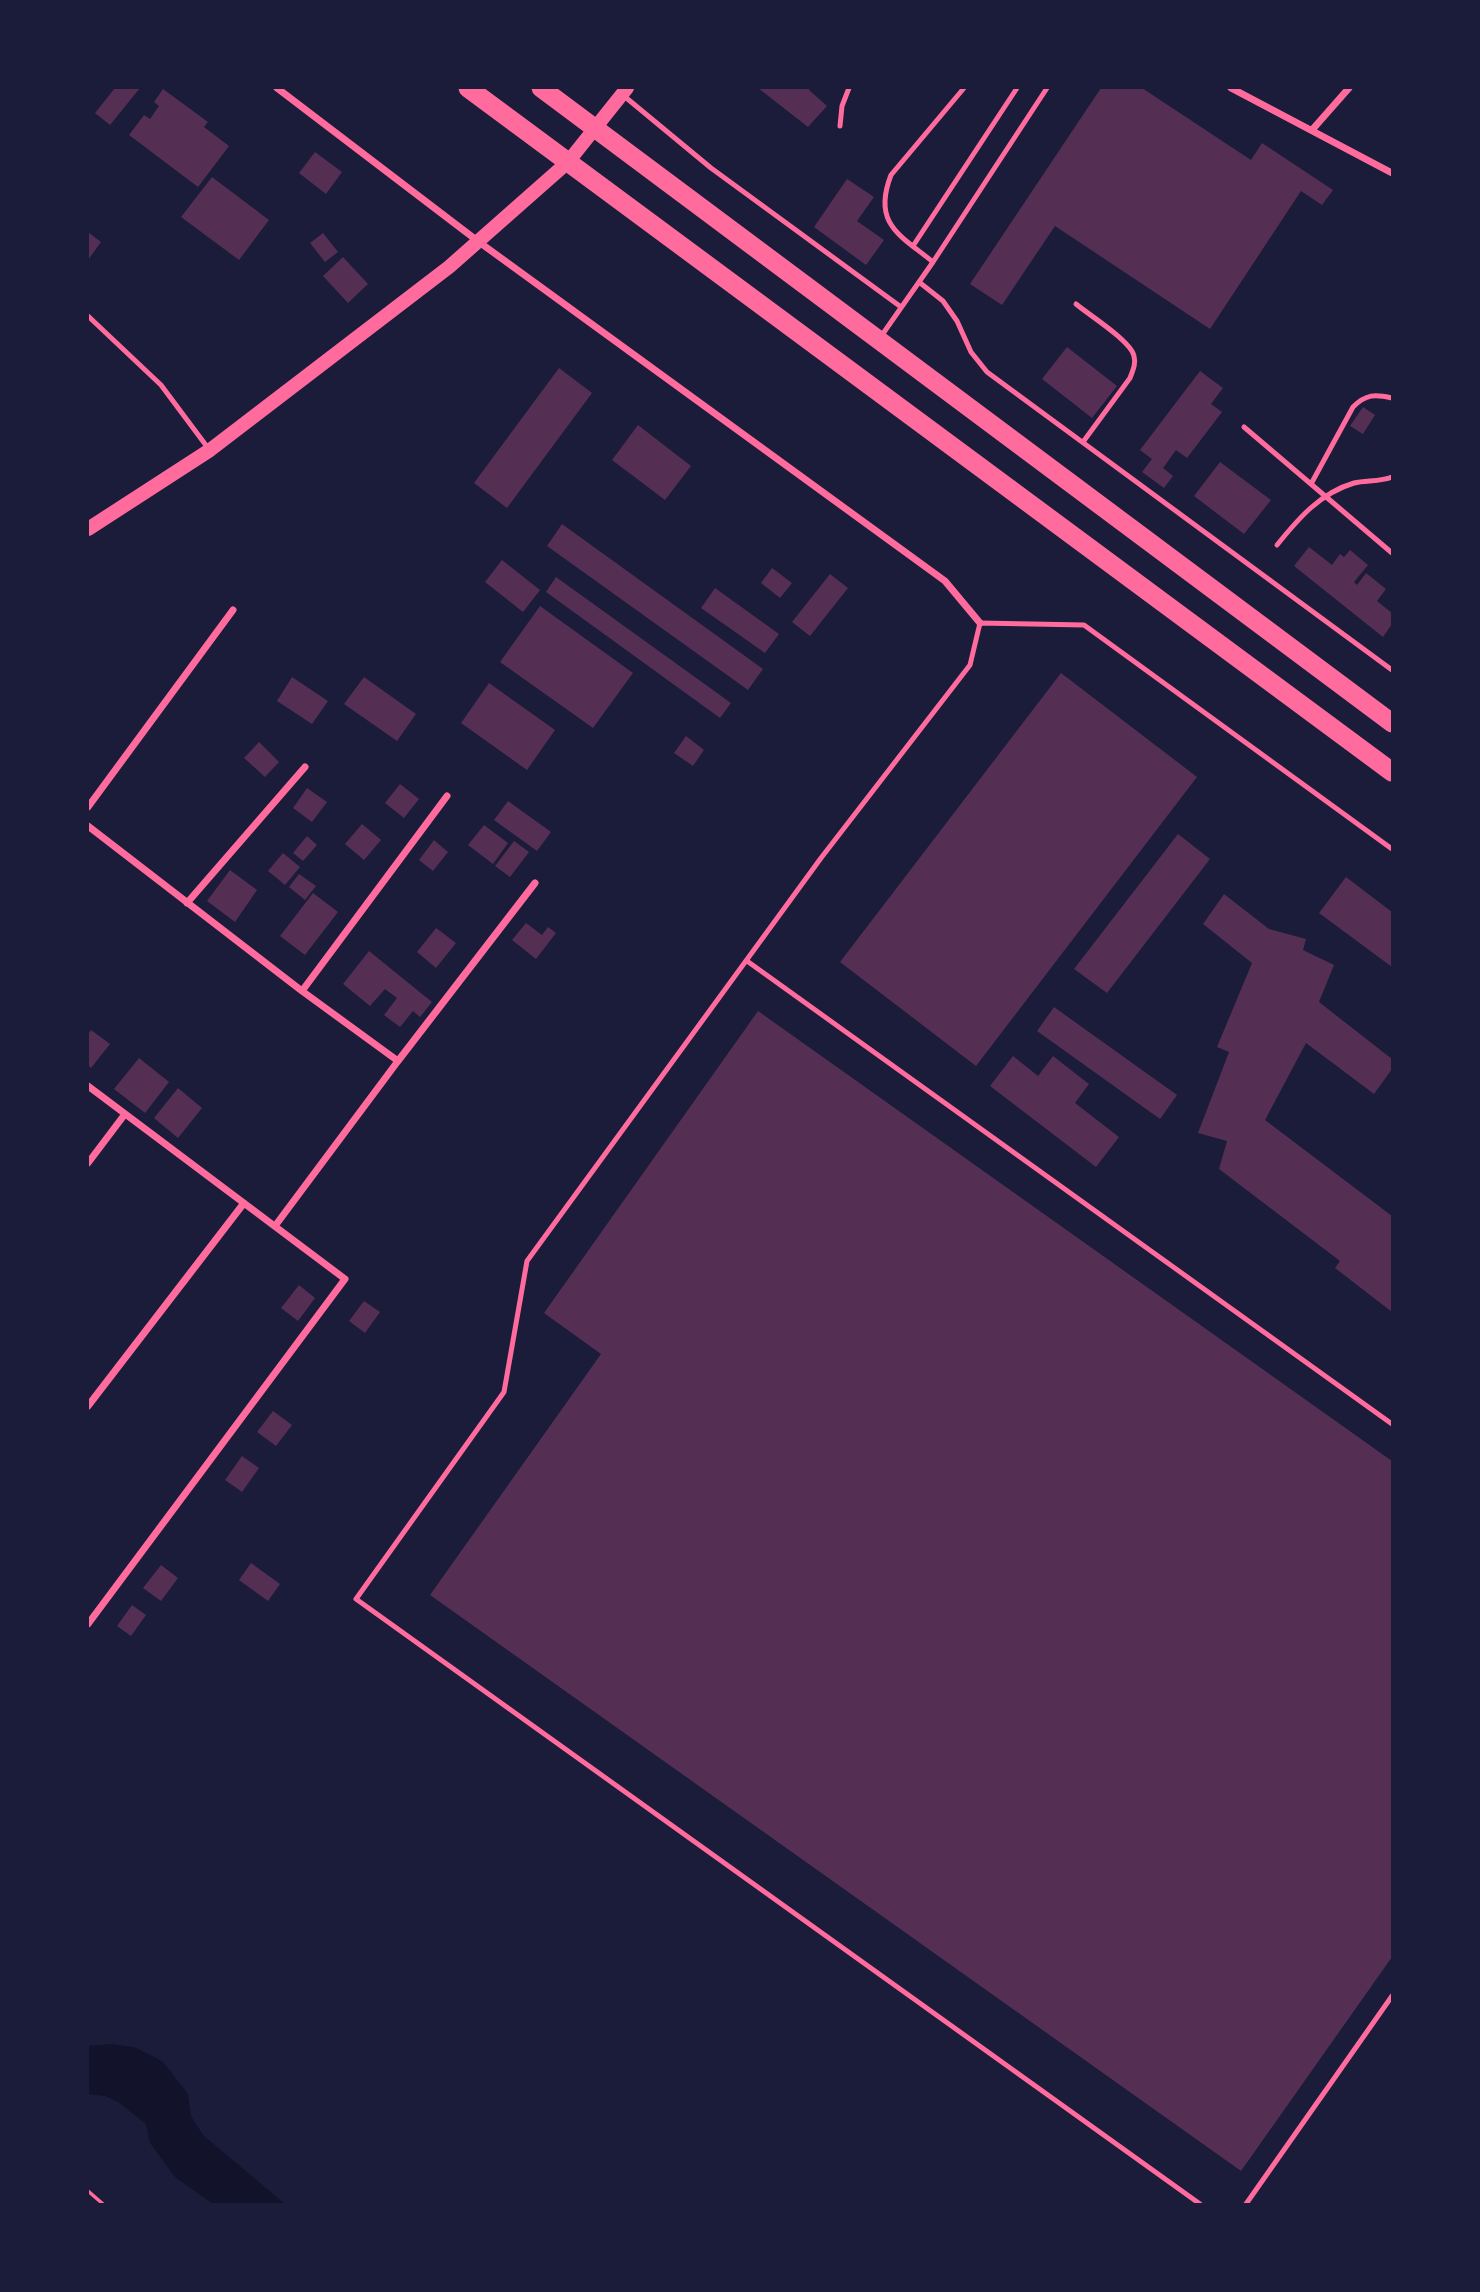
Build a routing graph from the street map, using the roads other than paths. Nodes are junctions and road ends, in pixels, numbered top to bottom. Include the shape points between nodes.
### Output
1 (277, 88) edge
2 (468, 88) edge
3 (541, 88) edge
4 (849, 88) edge
5 (964, 88) edge
6 (1017, 88) edge
7 (1047, 88) edge
8 (1231, 88) edge
9 (1349, 88) edge
10 (624, 91) edge
11 (840, 126) dead end
12 (595, 127) junction
13 (1312, 130) junction
14 (568, 162) junction
15 (1392, 173) edge
16 (479, 242) junction
17 (914, 246) junction
18 (933, 262) junction
19 (919, 282) junction
20 (1076, 304) dead end
21 (901, 307) junction
22 (88, 316) edge
23 (879, 340) junction
24 (1392, 398) edge
25 (1244, 427) dead end
26 (1083, 442) junction
27 (210, 450) junction
28 (1392, 477) edge
29 (1311, 484) junction
30 (1326, 496) junction
31 (88, 528) edge
32 (1277, 545) dead end
33 (1392, 552) edge
34 (233, 610) dead end
35 (980, 623) junction
36 (1392, 670) edge
37 (1392, 723) edge
38 (305, 767) dead end
39 (1392, 772) edge
40 (447, 796) dead end
41 (88, 807) edge
42 (88, 826) edge
43 (1392, 849) edge
44 (535, 883) dead end
45 (187, 903) junction
46 (747, 961) junction
47 (302, 991) junction
48 (398, 1061) junction
49 (88, 1086) edge
50 (125, 1114) junction
51 (88, 1163) edge
52 (244, 1203) junction
53 (275, 1226) junction
54 (88, 1406) edge
55 (1392, 1424) edge
56 (88, 1624) edge
57 (1392, 1996) edge
58 (1200, 2204) edge
59 (1245, 2204) edge

1 - 16 street
2 - 14 highway
3 - 12 highway
4 - 11 lane
5 - 17 lane via 891,176 884,193 884,211 891,228
6 - 17 lane
7 - 18 lane
8 - 13 street
9 - 13 street
10 - 12 main road
10 - 21 lane via 711,168
12 - 14 main road
12 - 23 highway
13 - 15 street
14 - 16 main road
14 - 39 highway
16 - 27 main road
16 - 35 street via 945,581
17 - 18 lane
18 - 19 lane
19 - 21 lane
19 - 26 lane via 943,301 987,372
20 - 26 lane via 1123,341 1134,353 1135,365
21 - 23 lane
22 - 27 lane via 161,385
23 - 37 highway
24 - 29 lane via 1375,394 1363,397 1353,407
25 - 29 lane
26 - 36 lane
27 - 31 main road
28 - 30 lane via 1354,483
29 - 30 lane
30 - 32 lane via 1302,514
30 - 33 lane
34 - 41 street
35 - 43 lane via 1084,625
35 - 46 lane via 970,665
38 - 45 street
40 - 47 street
42 - 45 street
44 - 48 street
45 - 47 street
46 - 55 lane
46 - 58 lane via 527,1261 504,1392 356,1599
47 - 48 street
48 - 53 street
49 - 50 street
50 - 51 street
50 - 52 street
52 - 53 street
52 - 54 street
53 - 56 street via 345,1279
57 - 59 lane

